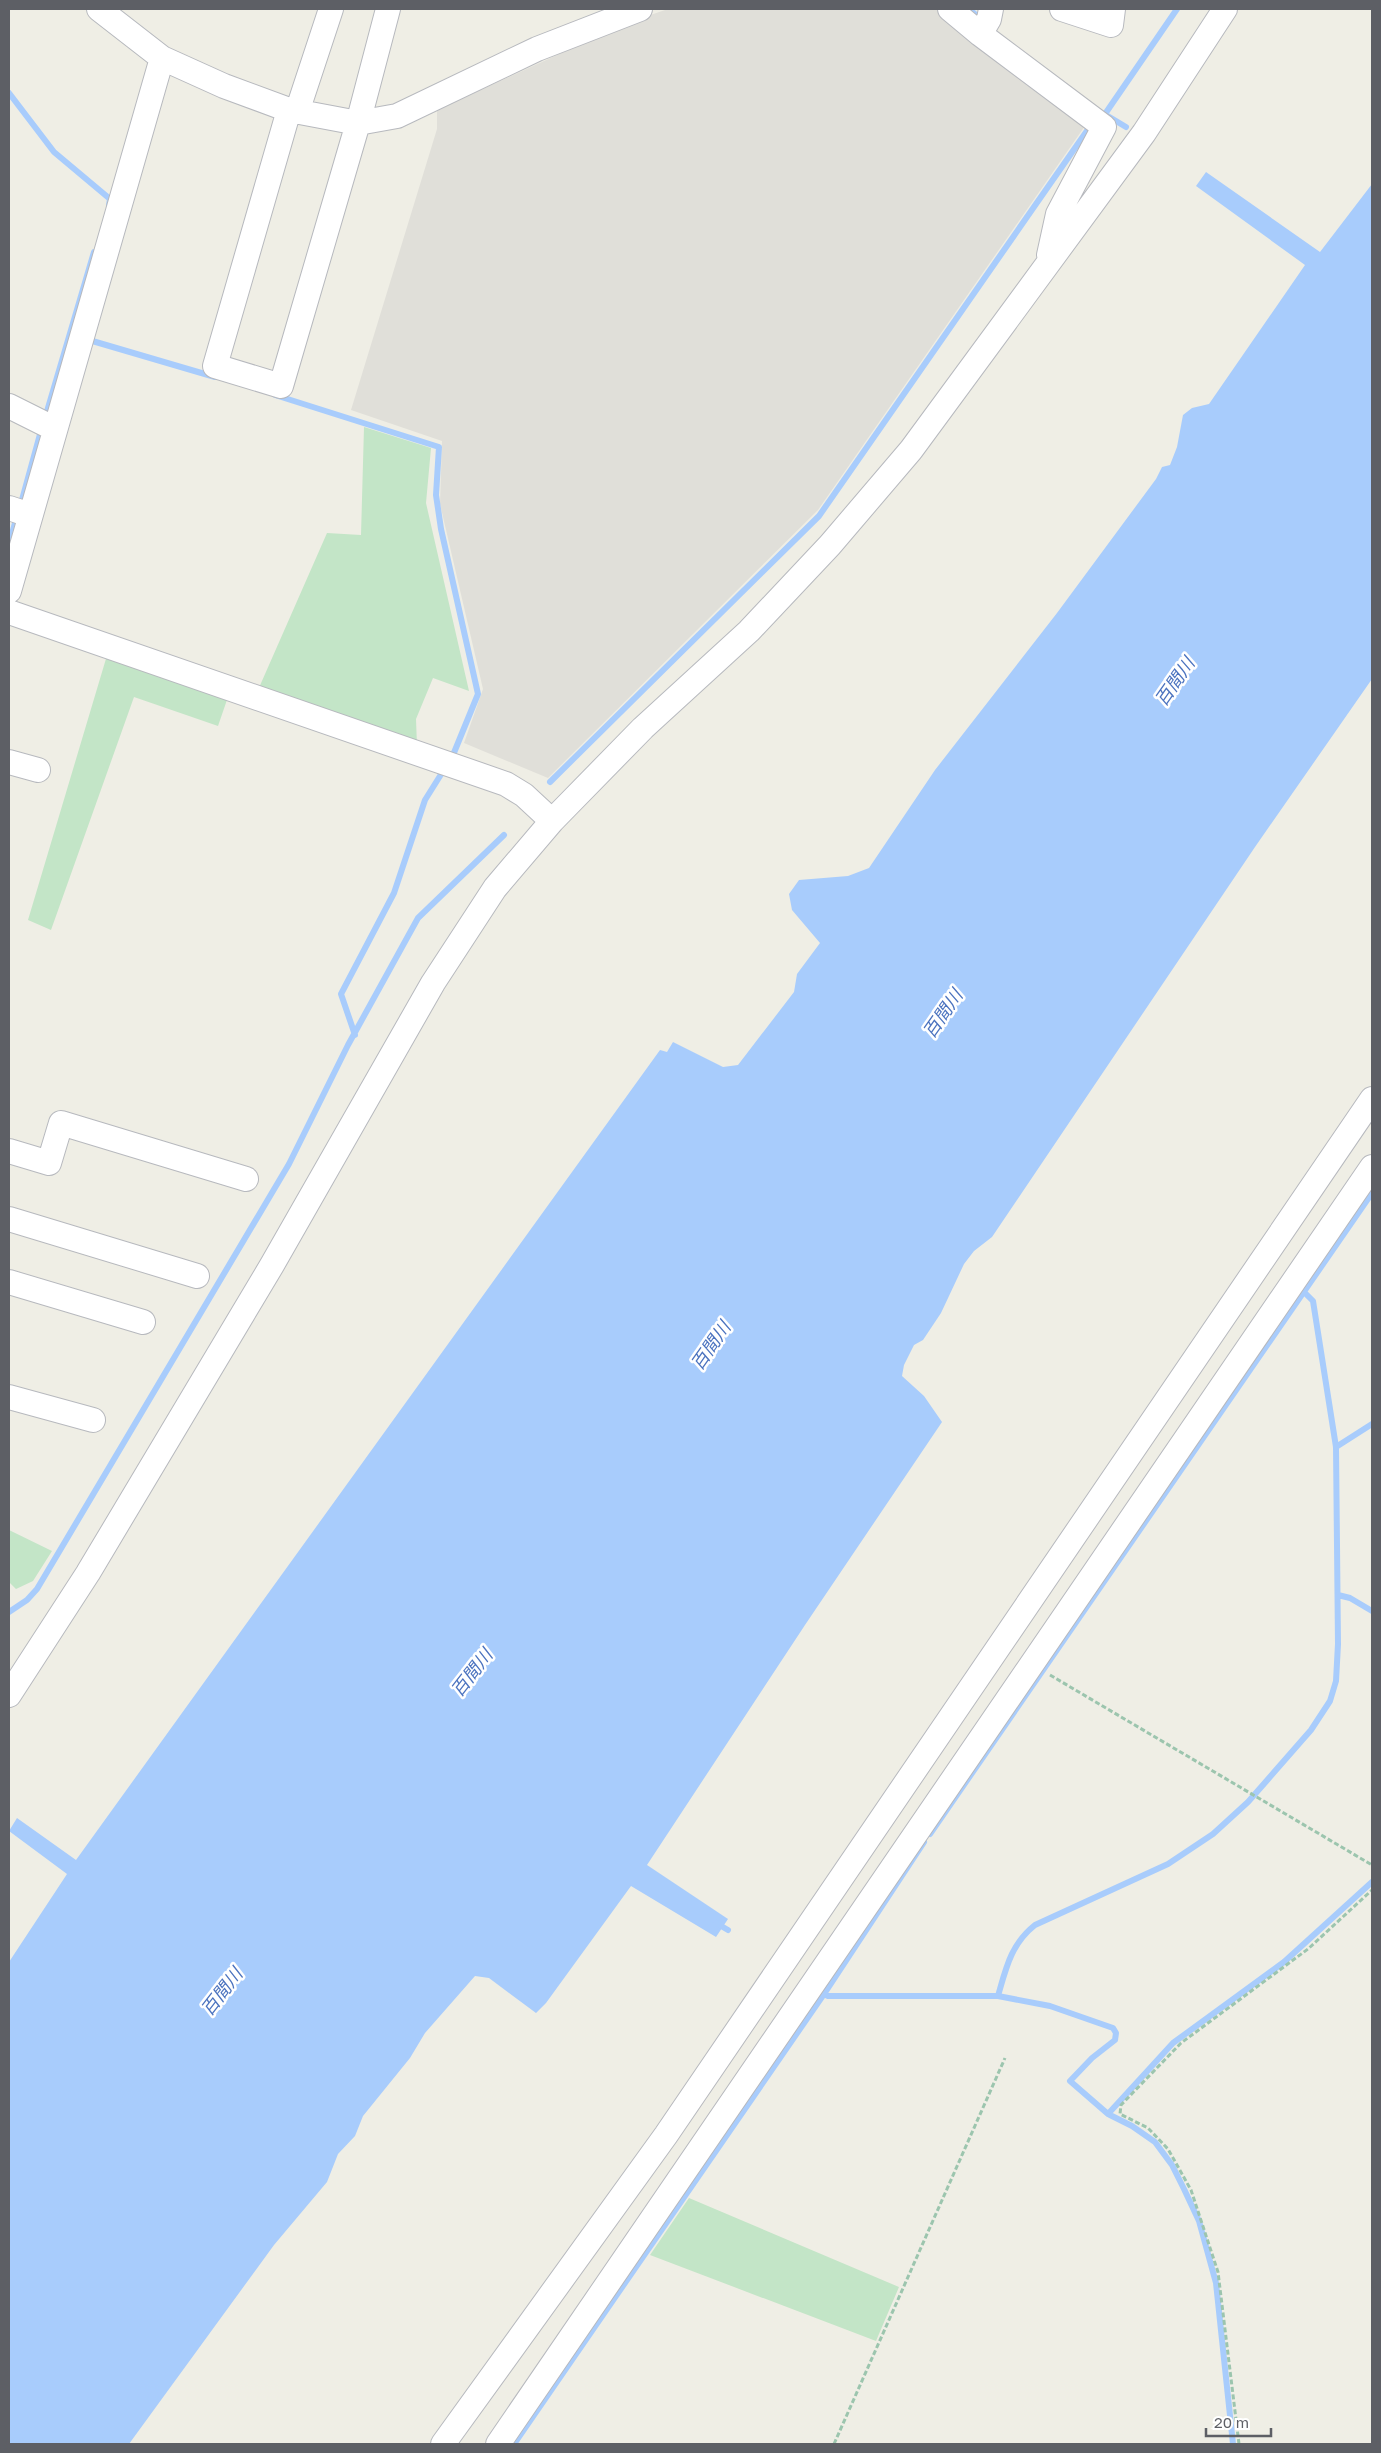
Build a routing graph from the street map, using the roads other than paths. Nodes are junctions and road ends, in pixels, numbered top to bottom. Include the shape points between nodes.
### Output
1 (99, 9) edge
2 (331, 9) edge
3 (388, 9) edge
4 (640, 9) edge
5 (950, 9) edge
6 (1062, 9) edge
7 (1113, 9) edge
8 (1225, 9) edge
9 (986, 22) edge
10 (162, 58) junction
11 (293, 111) junction
12 (358, 123) junction
13 (1047, 264) junction
14 (9, 406) edge
15 (47, 426) junction
16 (19, 511) edge
17 (9, 591) edge
18 (9, 612) edge
19 (9, 762) edge
20 (38, 770) dead end
21 (552, 821) junction
22 (1372, 1099) edge
23 (9, 1151) edge
24 (1372, 1167) edge
25 (246, 1179) dead end
26 (9, 1219) edge
27 (197, 1276) dead end
28 (9, 1282) edge
29 (143, 1322) dead end
30 (9, 1397) edge
31 (93, 1420) dead end
32 (9, 1695) edge
33 (442, 2444) edge
34 (498, 2444) edge

1 - 10 street
2 - 11 street
3 - 12 street
4 - 12 street via 537,49 397,116
5 - 9 street
6 - 7 street via 1111,25
8 - 13 street via 1144,133
9 - 13 street via 1104,127 1058,214
10 - 11 street via 224,86
10 - 15 street
11 - 12 street
11 - 12 street via 215,366 281,386
13 - 21 street via 911,450 830,545 749,631 643,728
14 - 15 street
15 - 16 street
16 - 17 street
18 - 21 street via 506,784 524,795
19 - 20 street
21 - 32 street via 495,888 433,983 267,1274 88,1572
22 - 33 street via 666,2135
23 - 25 street via 49,1163 61,1123
24 - 34 street
26 - 27 street
28 - 29 street
30 - 31 street

